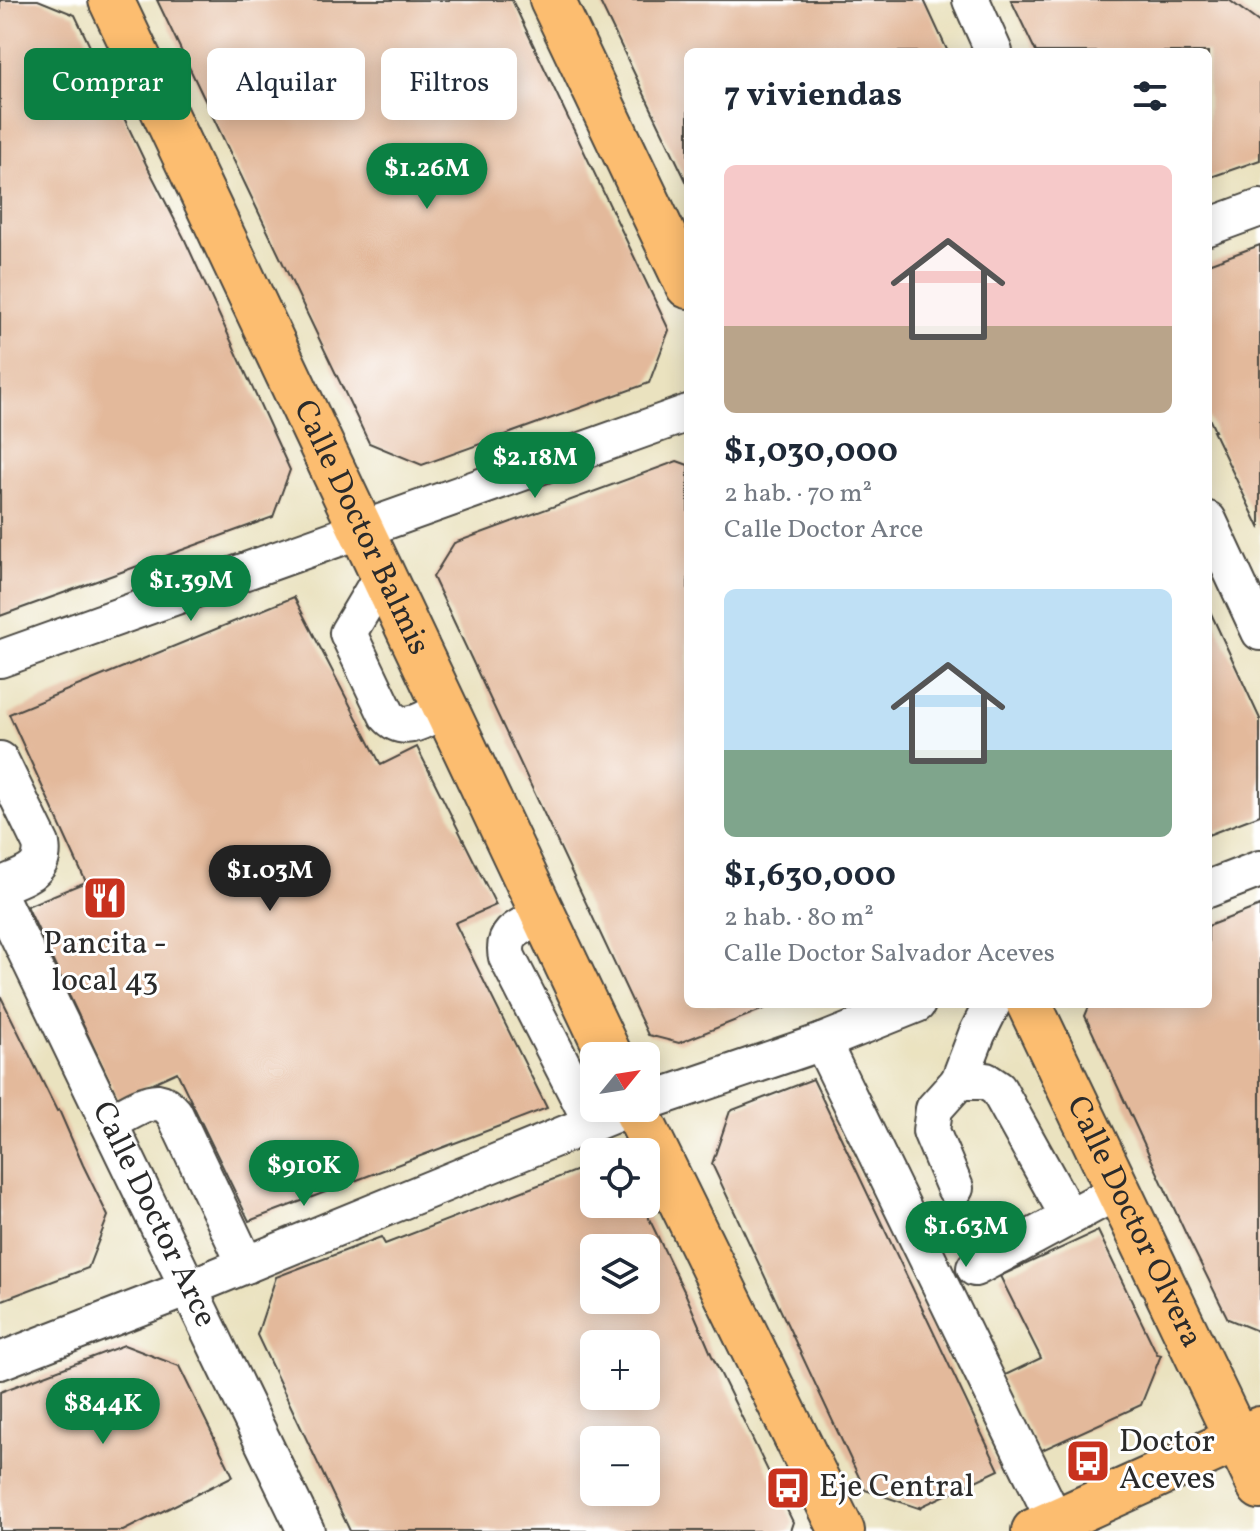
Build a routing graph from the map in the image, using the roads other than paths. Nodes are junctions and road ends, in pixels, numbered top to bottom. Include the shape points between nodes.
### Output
1 (111, 0) edge
2 (552, 0) edge
3 (971, 0) edge
4 (992, 48) edge
5 (1260, 208) edge
6 (1212, 226) edge
7 (684, 278) edge
8 (684, 414) edge
9 (1212, 529) edge
10 (363, 530) junction
11 (383, 574) junction
12 (1260, 632) edge
13 (0, 659) edge
14 (446, 708) junction
15 (0, 760) edge
16 (1260, 869) edge
17 (0, 886) edge
18 (1212, 887) edge
19 (0, 898) edge
20 (544, 915) junction
21 (907, 1008) edge
22 (990, 1008) edge
23 (1031, 1008) edge
24 (603, 1042) edge
25 (822, 1042) junction
26 (959, 1081) junction
27 (660, 1097) edge
28 (639, 1122) edge
29 (109, 1123) junction
30 (592, 1123) joint
31 (955, 1188) dead end
32 (1118, 1191) junction
33 (1069, 1217) junction
34 (246, 1265) junction
35 (975, 1268) dead end
36 (189, 1288) junction
37 (0, 1361) edge
38 (1248, 1434) edge
39 (1260, 1487) edge
40 (1050, 1528) edge
41 (306, 1531) edge
42 (842, 1531) edge

1 - 10 main road, Calle Doctor Balmis
2 - 7 main road
3 - 4 street
5 - 6 street
8 - 10 street
9 - 12 street
10 - 11 main road, Calle Doctor Balmis
10 - 13 street
11 - 14 main road, Calle Doctor Balmis
11 - 14 street via 348,633 394,723 414,724
14 - 20 main road, Calle Doctor Balmis
15 - 17 street via 43,854 32,871
16 - 18 street
19 - 29 street, Calle Doctor Arce
20 - 24 main road, Calle Doctor Balmis
20 - 30 street via 516,930 504,947
21 - 25 street
22 - 26 street
23 - 32 main road, Calle Doctor Olvera
25 - 27 street
25 - 40 street
26 - 31 street via 934,1109 931,1131
26 - 33 street via 986,1081 998,1089
28 - 42 main road
29 - 34 street via 147,1104 167,1105
29 - 36 street, Calle Doctor Arce
30 - 34 street
32 - 33 street
32 - 38 main road, Calle Doctor Olvera
33 - 35 street
34 - 36 street
36 - 37 street
36 - 41 street, Calle Doctor Arce
38 - 39 main road, Calle Doctor Olvera
38 - 40 main road

